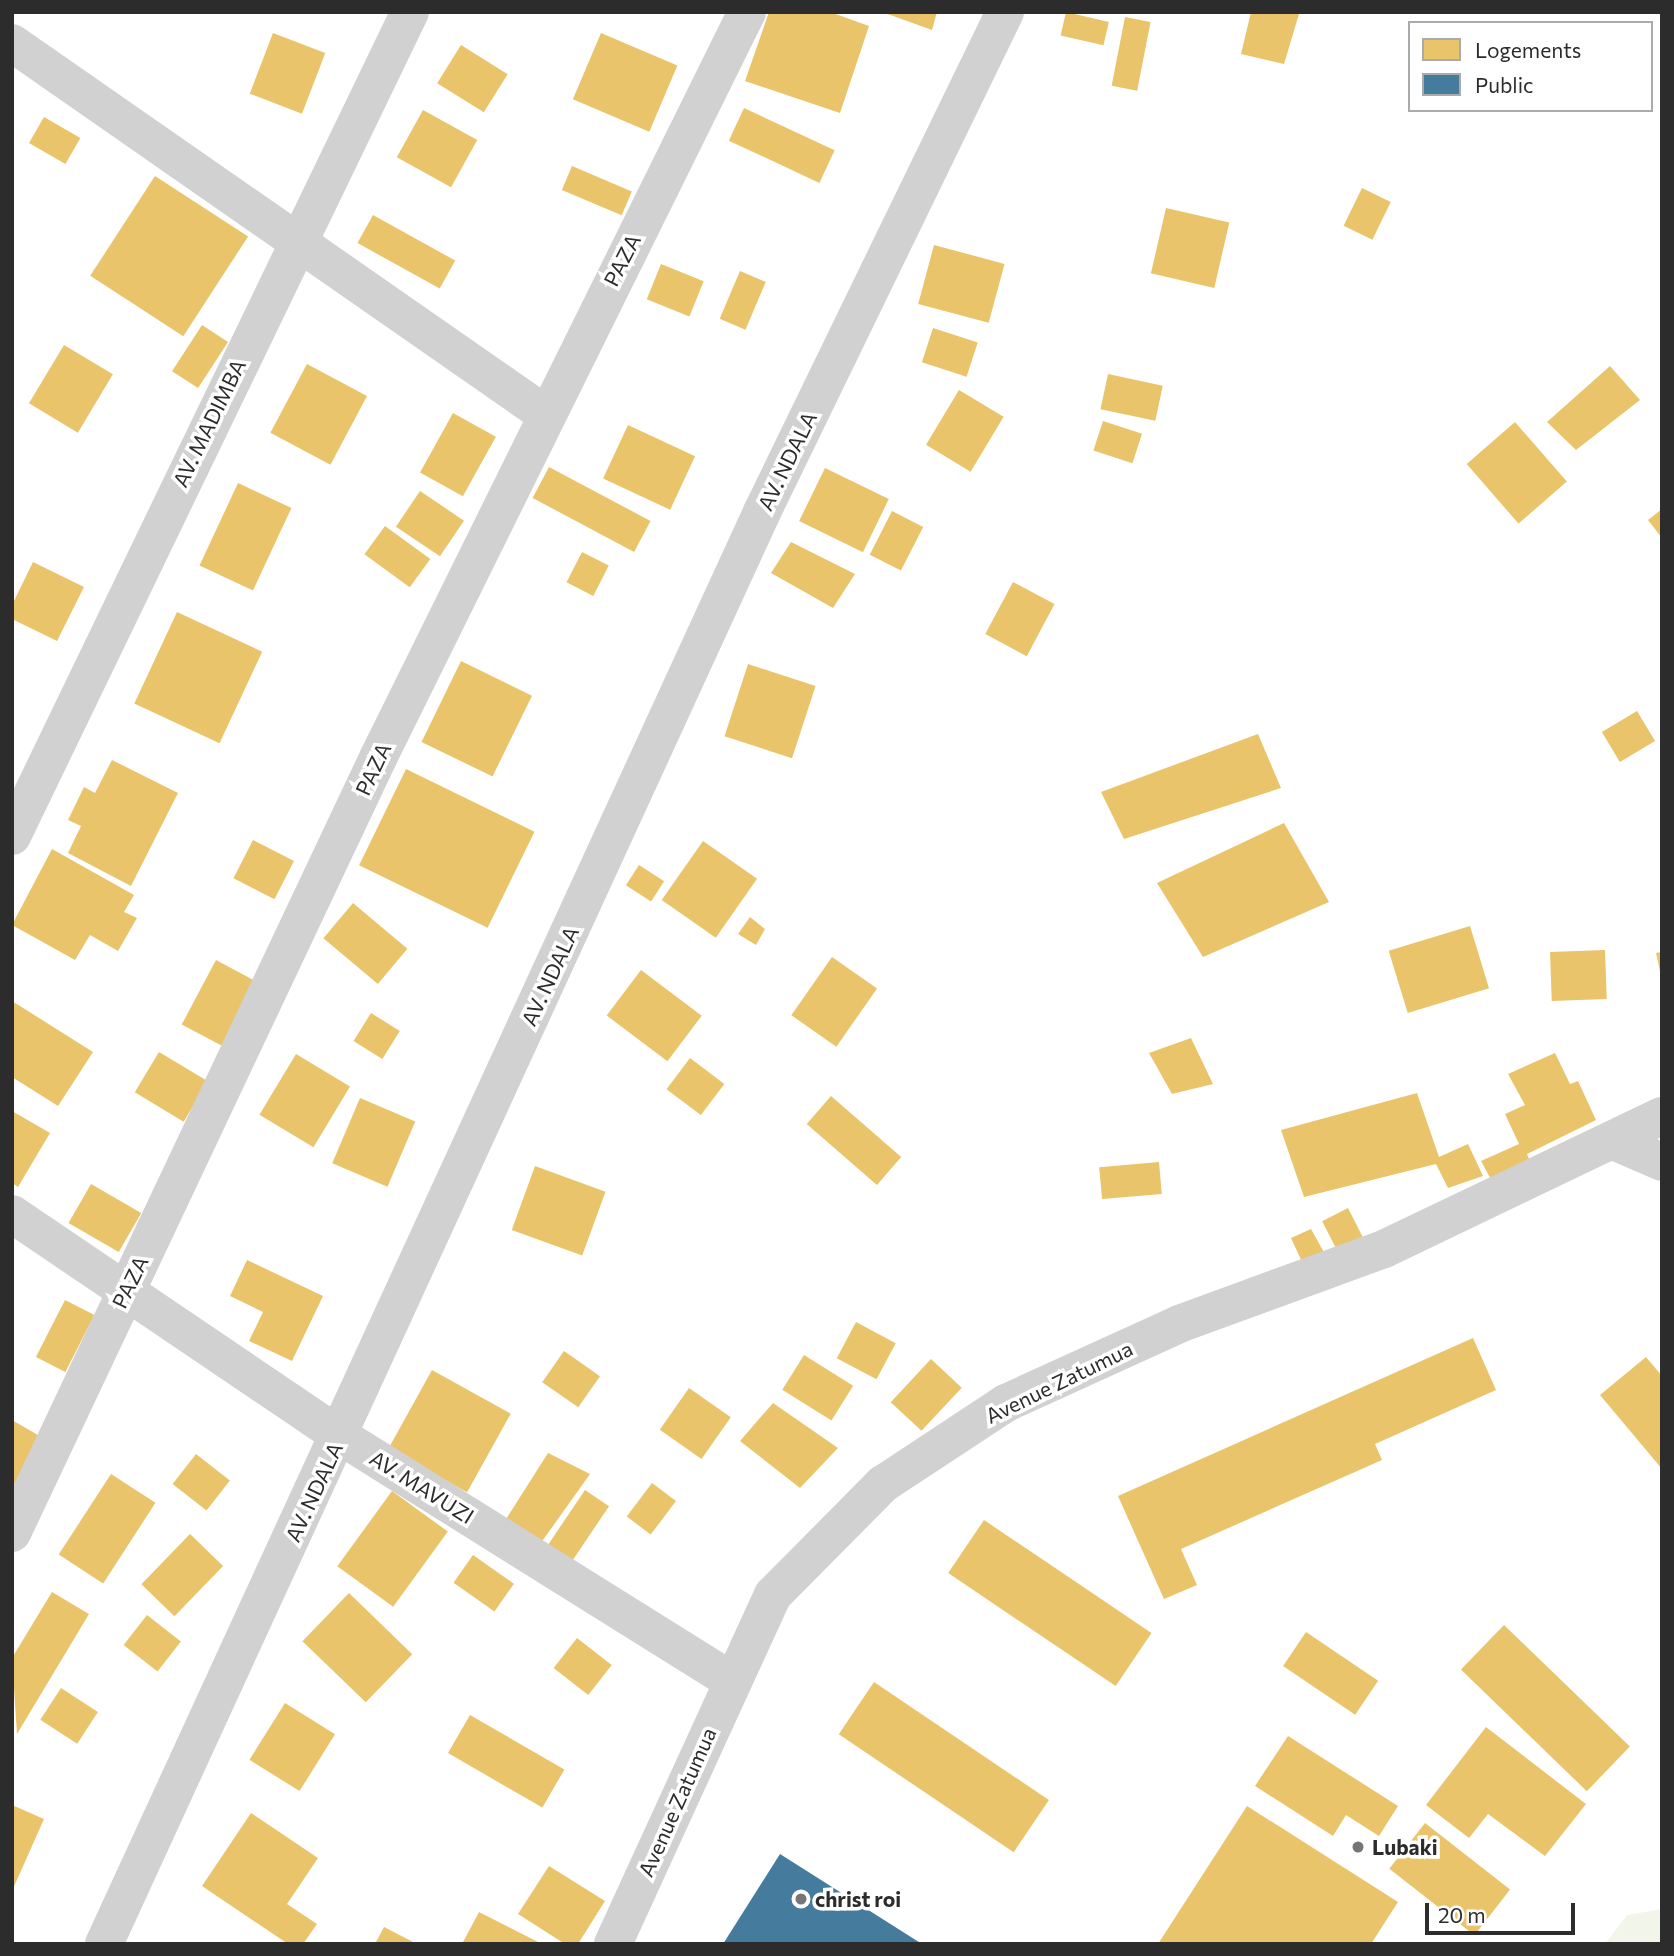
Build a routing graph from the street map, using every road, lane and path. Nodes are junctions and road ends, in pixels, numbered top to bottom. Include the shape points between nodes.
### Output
1 (16, 12) edge
2 (410, 12) edge
3 (747, 12) edge
4 (1004, 12) edge
5 (12, 19) edge
6 (12, 43) edge
7 (296, 241) junction
8 (545, 414) junction
9 (12, 836) edge
10 (1662, 1116) edge
11 (1616, 1142) junction
12 (1662, 1162) edge
13 (12, 1214) edge
14 (127, 1290) junction
15 (340, 1436) junction
16 (12, 1533) edge
17 (732, 1681) junction
18 (104, 1944) edge
19 (613, 1944) edge

1 - 5 street
2 - 7 street, AV. MADIMBA
3 - 8 street, PAZA
4 - 15 street, AV. NDALA via 762,512
6 - 7 street
7 - 8 street
7 - 9 street, AV. MADIMBA
8 - 14 street, PAZA
10 - 11 street, Avenue Zatumua
11 - 12 street
11 - 17 street, Avenue Zatumua via 1384,1249 1179,1324 1006,1403 883,1484 773,1595
13 - 14 street, AV. MAVUZI
14 - 15 street, AV. MAVUZI
14 - 16 street, PAZA
15 - 17 street, AV. MAVUZI
15 - 18 street, AV. NDALA
17 - 19 street, Avenue Zatumua

